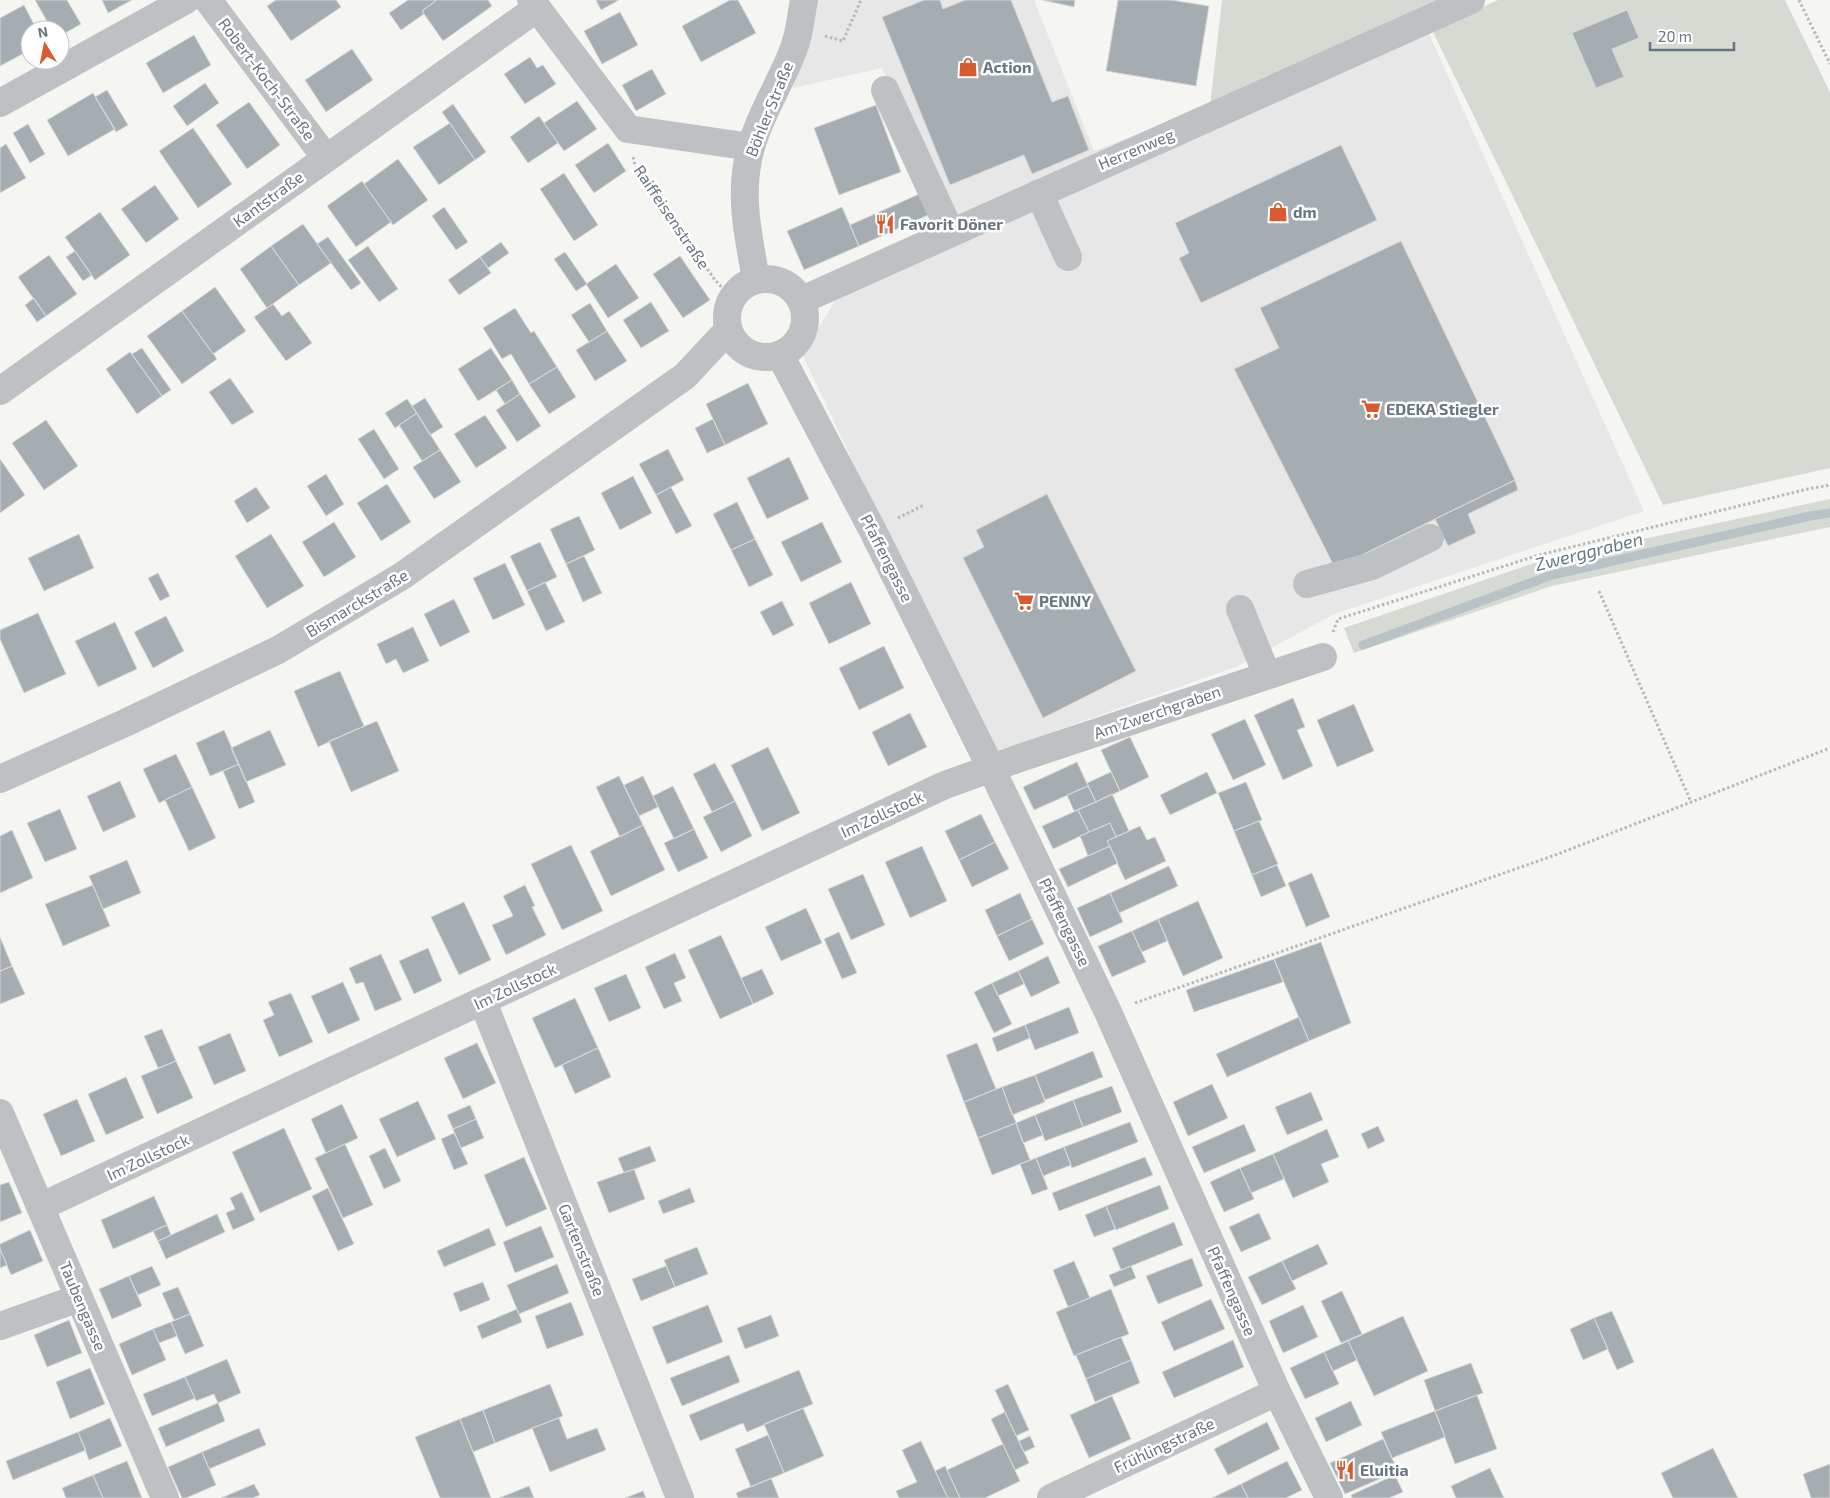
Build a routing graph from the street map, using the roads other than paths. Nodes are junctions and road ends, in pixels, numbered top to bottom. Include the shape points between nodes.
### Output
1 (186, 0) edge
2 (208, 0) edge
3 (804, 0) edge
4 (1471, 0) edge
5 (534, 4) edge
6 (885, 90) dead end
7 (0, 103) edge
8 (751, 147) junction
9 (326, 158) junction
10 (1039, 193) junction
11 (951, 233) junction
12 (1068, 257) dead end
13 (756, 279) junction
14 (802, 300) junction
15 (728, 330) junction
16 (745, 352) junction
17 (780, 356) junction
18 (684, 376) junction
19 (0, 391) edge
20 (1430, 538) dead end
21 (1307, 584) dead end
22 (1240, 609) dead end
23 (1323, 657) road end
24 (1267, 675) junction
25 (991, 768) junction
26 (0, 779) edge
27 (483, 1002) junction
28 (0, 1114) edge
29 (40, 1207) junction
30 (79, 1298) junction
31 (0, 1326) edge
32 (1277, 1392) junction
33 (165, 1498) edge
34 (680, 1498) edge
35 (1051, 1498) edge
36 (1329, 1498) edge

1 - 7 street
2 - 9 street, Robert-Koch-Straße
3 - 8 street, Böhler Straße via 795,44
4 - 10 street, Herrenweg
5 - 8 street via 628,129
5 - 9 street, Kantstraße
6 - 11 street
8 - 13 street, Böhler Straße via 744,195 747,238
9 - 19 street, Kantstraße
10 - 11 street, Herrenweg
10 - 12 street
11 - 14 street, Herrenweg
13 - 14 street via 782,281
13 - 15 street via 732,298 726,319
14 - 17 street via 806,326 792,349
15 - 16 street via 734,342
15 - 18 street, Bismarckstraße
16 - 17 street via 762,358
16 - 18 street, Bismarckstraße
17 - 25 street, Pfaffengasse via 873,530
18 - 26 street, Bismarckstraße via 402,576 278,650
20 - 21 street via 1372,566
22 - 24 street
23 - 24 street, Am Zwerchgraben
24 - 25 street, Am Zwerchgraben
25 - 27 street, Im Zollstock via 902,804
25 - 32 street, Pfaffengasse via 1108,1012
27 - 29 street, Im Zollstock
27 - 34 street, Gartenstraße
28 - 29 street, Taubengasse
29 - 30 street, Taubengasse
30 - 31 street
30 - 33 street, Taubengasse
32 - 35 street, Frühlingstraße
32 - 36 street, Pfaffengasse

